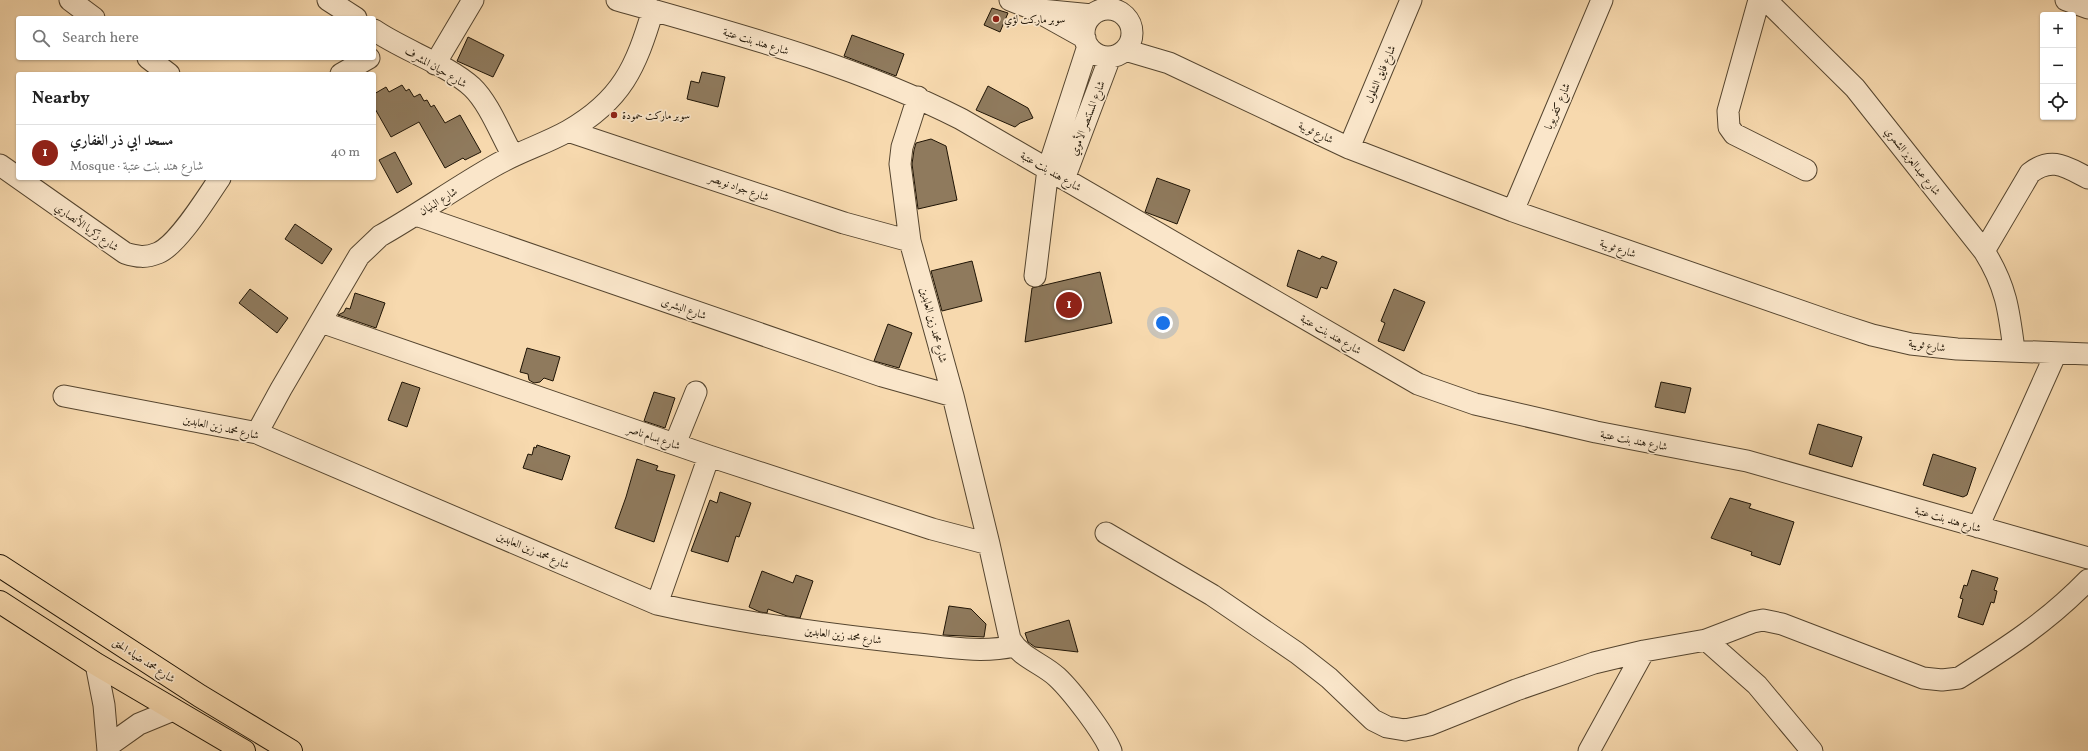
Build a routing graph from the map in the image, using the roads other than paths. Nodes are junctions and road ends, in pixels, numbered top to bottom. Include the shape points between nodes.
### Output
1 (70, 0) edge
2 (328, 0) edge
3 (473, 0) edge
4 (617, 0) edge
5 (1010, 0) edge
6 (1411, 0) edge
7 (1602, 0) edge
8 (1759, 0) edge
9 (1766, 0) edge
10 (2066, 0) edge
11 (1117, 5) edge
12 (2088, 8) edge
13 (1033, 9) junction
14 (652, 10) junction
15 (1092, 15) junction
16 (91, 16) edge
17 (353, 16) edge
18 (1132, 27) junction
19 (376, 31) edge
20 (1086, 42) junction
21 (394, 43) junction
22 (376, 54) edge
23 (1118, 54) junction
24 (151, 60) edge
25 (365, 60) edge
26 (1169, 63) junction
27 (436, 64) junction
28 (166, 72) edge
29 (344, 72) edge
30 (918, 97) junction
31 (568, 131) junction
32 (1349, 148) junction
33 (513, 156) junction
34 (0, 165) edge
35 (1806, 170) dead end
36 (1056, 174) junction
37 (16, 176) edge
38 (2088, 178) edge
39 (21, 180) edge
40 (219, 180) edge
41 (1513, 211) junction
42 (416, 215) junction
43 (910, 241) junction
44 (1984, 251) junction
45 (1035, 276) dead end
46 (321, 322) junction
47 (2014, 350) junction
48 (2056, 353) junction
49 (2088, 354) edge
50 (696, 392) dead end
51 (64, 396) dead end
52 (953, 396) junction
53 (257, 433) junction
54 (676, 444) junction
55 (709, 456) junction
56 (1978, 527) junction
57 (1106, 533) dead end
58 (989, 544) junction
59 (2088, 558) edge
60 (0, 566) edge
61 (2088, 580) edge
62 (0, 602) edge
63 (657, 604) junction
64 (1706, 640) junction
65 (1014, 646) junction
66 (1644, 651) junction
67 (96, 664) junction
68 (173, 710) junction
69 (108, 748) edge
70 (244, 751) edge
71 (291, 751) edge
72 (1111, 751) edge
73 (1589, 751) edge
74 (1812, 751) edge

1 - 16 street
2 - 17 street
3 - 27 street
4 - 14 street, شارع هند بنت عتبة
5 - 13 street
6 - 32 street, شارع فايق الشلول
7 - 41 street, شارع كفريوبا
8 - 35 street via 1728,111 1729,127 1734,134
9 - 44 street, شارع عبدالعزيز الشمري via 1855,88
10 - 12 street
11 - 15 street
11 - 18 street via 1129,19
13 - 15 street
13 - 20 street
14 - 30 street, شارع هند بنت عتبة via 806,56
14 - 31 street, شارع البنيان via 634,65 623,84 609,101
15 - 20 street via 1084,30
18 - 23 street via 1130,44
18 - 26 street, شارع ثويبة
19 - 21 street, شارع حيان المشرف
20 - 23 street via 1094,52
20 - 36 street, شارع المستنصر الأموي
21 - 22 street
21 - 27 street, شارع حيان المشرف
23 - 26 street, شارع ثويبة
23 - 36 street, شارع المستنصر الأموي
24 - 28 street
25 - 29 street
26 - 32 street, شارع ثويبة
27 - 33 street, شارع حيان المشرف via 464,81 479,95
30 - 36 street, شارع هند بنت عتبة
30 - 43 street, شارع محمد زين العابدين via 905,135 900,164
31 - 33 street, شارع البنيان
31 - 43 street, شارع جواد نويصر via 844,223
32 - 41 street, شارع ثويبة
33 - 42 street, شارع البنيان
34 - 37 street, شارع زكريا الأنصاري
36 - 45 street
36 - 56 street, شارع هند بنت عتبة via 1418,384 1475,404 1596,432 1747,461
38 - 44 street via 2059,164 2037,168 2030,173
39 - 40 street, شارع زكريا الأنصاري via 125,254 138,257 160,253 173,241
41 - 47 street, شارع ثويبة via 1872,335 1911,344 1957,349
42 - 46 street, شارع البنيان via 380,236 359,256
42 - 52 street, شارع البشرى via 882,376
43 - 52 street, شارع محمد زين العابدين
44 - 47 street, شارع عبدالعزيز الشمري via 2005,293
46 - 53 street, شارع البنيان
46 - 54 street, شارع بسام ناصر
47 - 48 street, شارع ثويبة
48 - 49 street, شارع ثويبة
48 - 56 street
50 - 54 street
51 - 53 street, شارع محمد زين العابدين
52 - 58 street, شارع محمد زين العابدين
53 - 63 street, شارع محمد زين العابدين
54 - 55 street, شارع بسام ناصر
55 - 58 street, شارع بسام ناصر via 947,534
55 - 63 street
56 - 59 street, شارع هند بنت عتبة
57 - 66 street via 1212,594 1329,678 1373,720 1387,727 1405,730 1429,725 1562,674
58 - 65 street, شارع محمد زين العابدين via 1008,632
60 - 71 main road, شارع محمد ضياء الحق via 194,692
61 - 64 street via 2063,605 2020,639 1959,678 1951,680 1924,678 1763,620
62 - 67 main road
63 - 65 street, شارع محمد زين العابدين via 701,614 838,635 982,650
64 - 66 street
64 - 74 street via 1756,685
65 - 72 street, شارع محمد زين العابدين via 1064,684 1094,723
66 - 73 street
67 - 68 main road
67 - 69 street via 104,705
68 - 69 street via 139,724
68 - 70 main road

